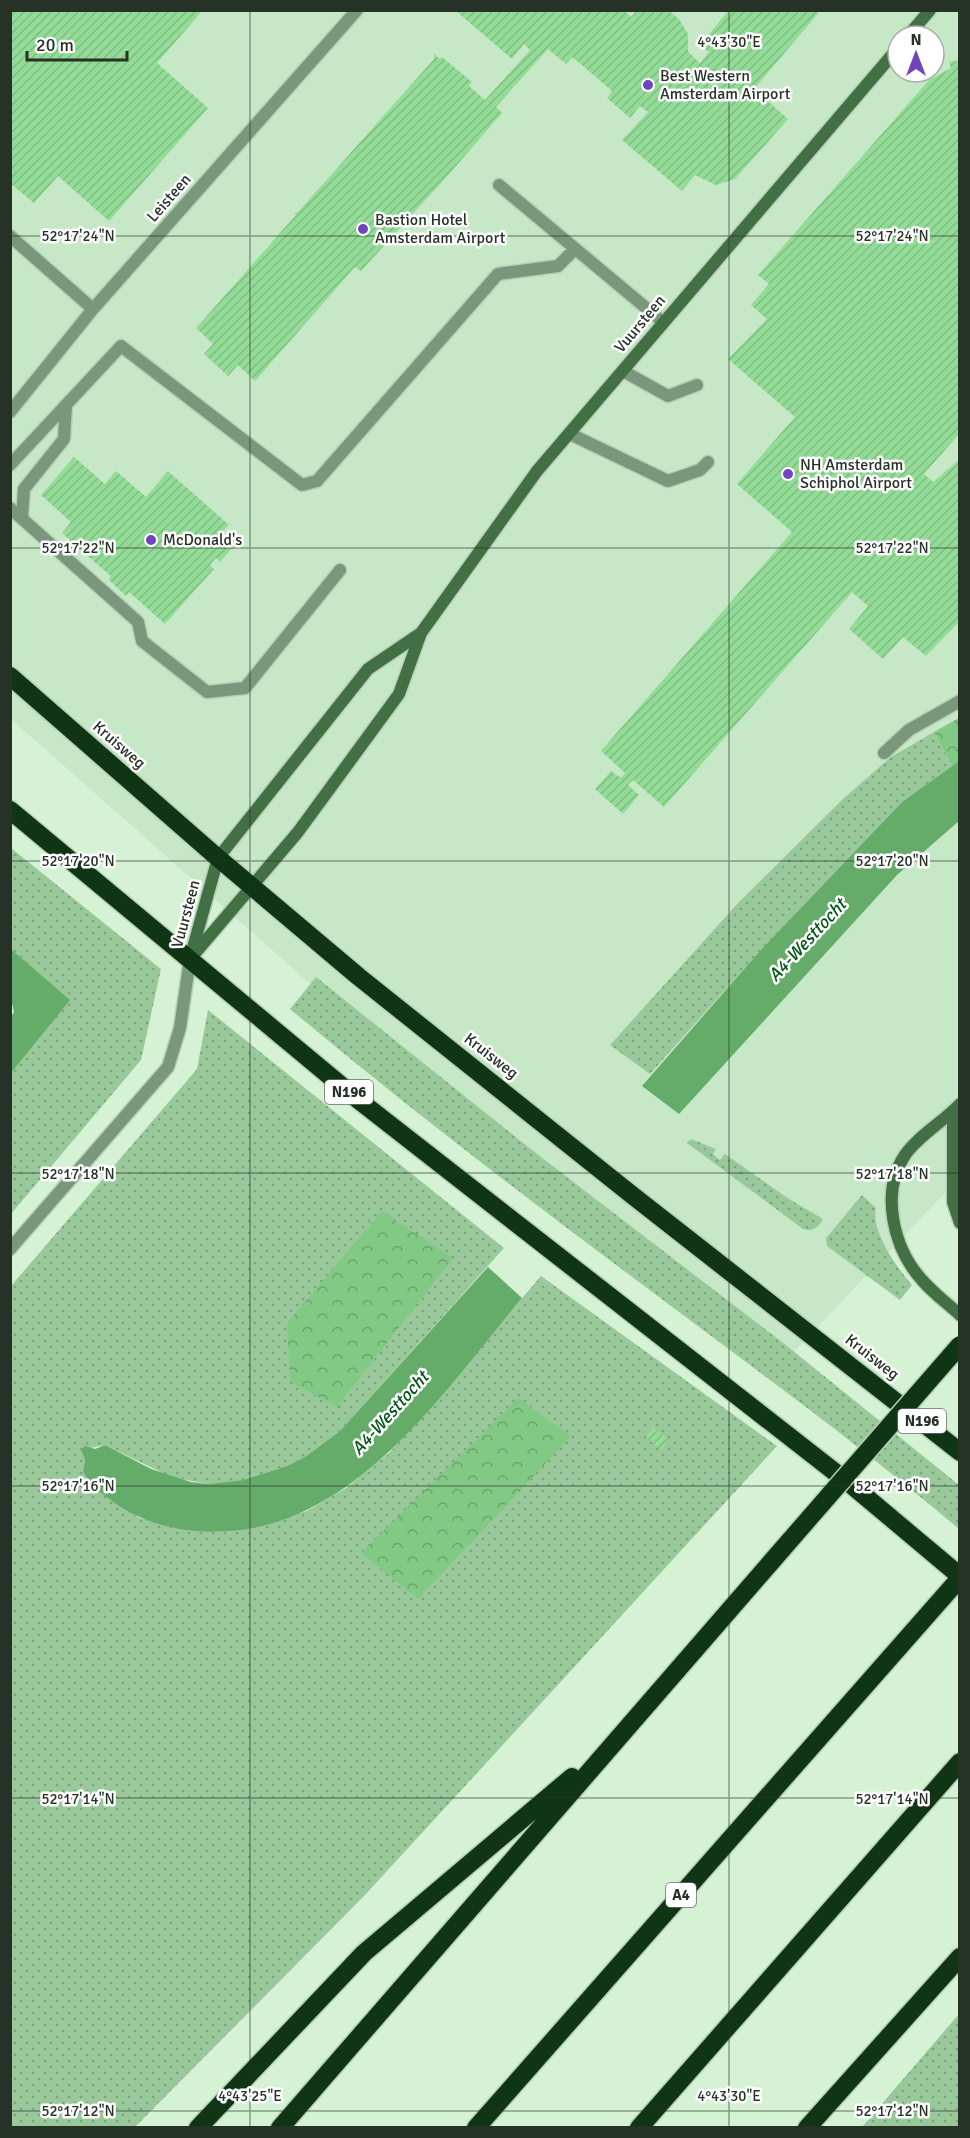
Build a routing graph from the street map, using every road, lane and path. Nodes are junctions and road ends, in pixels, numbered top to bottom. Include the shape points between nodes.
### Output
1 (357, 10) edge
2 (930, 10) edge
3 (918, 24) edge
4 (886, 62) edge
5 (499, 185) dead end
6 (10, 236) edge
7 (574, 250) junction
8 (93, 309) junction
9 (663, 322) junction
10 (623, 370) junction
11 (697, 385) dead end
12 (66, 405) junction
13 (10, 411) edge
14 (570, 434) junction
15 (708, 462) dead end
16 (10, 465) edge
17 (10, 508) edge
18 (22, 518) junction
19 (340, 570) dead end
20 (421, 633) junction
21 (10, 676) edge
22 (960, 701) edge
23 (884, 753) dead end
24 (10, 810) edge
25 (218, 858) junction
26 (253, 887) junction
27 (190, 958) junction
28 (956, 1108) edge
29 (958, 1220) edge
30 (10, 1249) edge
31 (960, 1315) edge
32 (960, 1345) edge
33 (960, 1452) edge
34 (960, 1577) edge
35 (616, 1738) junction
36 (960, 1762) edge
37 (960, 1957) edge
38 (198, 2127) edge
39 (280, 2127) edge
40 (476, 2127) edge
41 (639, 2127) edge
42 (807, 2127) edge

1 - 8 street, Leisteen
2 - 3 street
4 - 9 street, Vuursteen
5 - 7 street
6 - 8 street
7 - 9 street
7 - 12 street via 558,266 498,274 317,481 302,485 121,346
8 - 13 street, Leisteen
9 - 10 street, Vuursteen
10 - 11 street via 668,396
10 - 14 street, Vuursteen
12 - 16 street
12 - 18 street via 64,439 24,489
14 - 15 street via 668,481 700,470
14 - 20 street, Vuursteen via 537,471
17 - 18 street
18 - 19 street via 138,622 142,641 207,692 244,688
20 - 25 street, Vuursteen via 368,669
20 - 26 street, Vuursteen via 399,694
21 - 25 highway, Kruisweg / N196
22 - 23 street via 909,730
24 - 27 highway, N196
25 - 26 highway, Kruisweg / N196
25 - 27 street, Vuursteen
26 - 27 street, Vuursteen
26 - 33 highway, Kruisweg / N196 via 632,1196
27 - 30 street via 180,1028 168,1067
27 - 34 highway, N196 via 361,1102 845,1480
28 - 29 street via 953,1202
28 - 31 street via 906,1153 895,1178 891,1201 896,1229 910,1264 921,1280
32 - 35 highway, bridge
34 - 40 highway, A4
35 - 38 highway via 364,1953
35 - 39 highway
36 - 41 highway
37 - 42 highway

